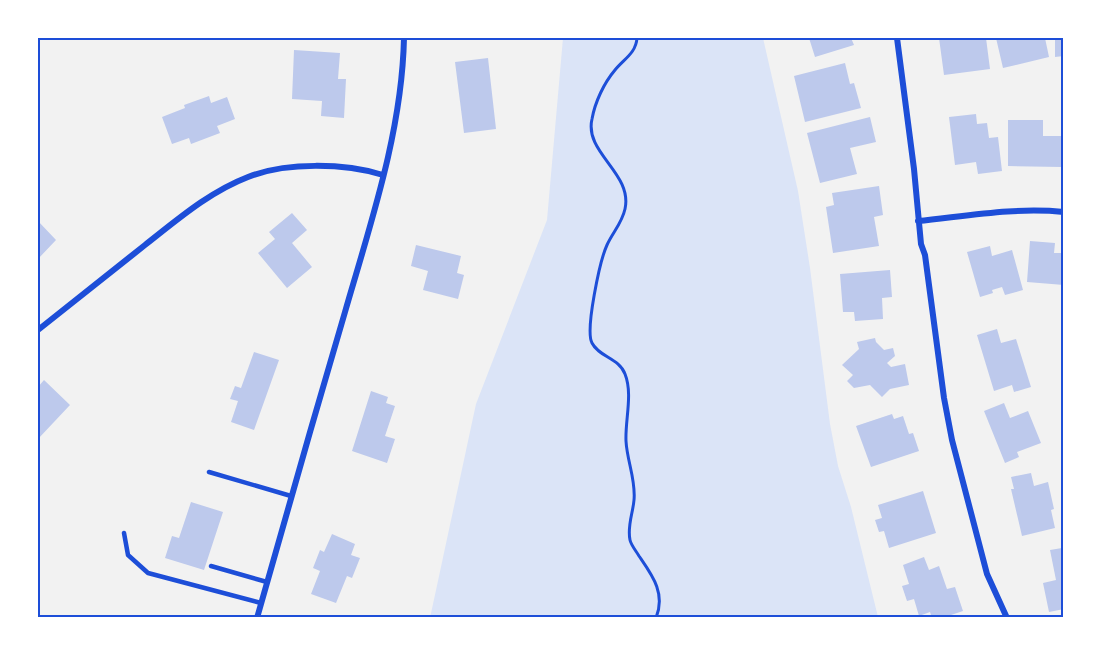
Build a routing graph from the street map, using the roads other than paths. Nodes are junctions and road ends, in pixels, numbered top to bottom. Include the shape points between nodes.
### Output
1 (404, 38) edge
2 (897, 38) edge
3 (383, 175) junction
4 (1064, 212) edge
5 (918, 221) junction
6 (38, 330) edge
7 (209, 472) dead end
8 (291, 496) junction
9 (124, 533) dead end
10 (210, 566) dead end
11 (267, 582) junction
12 (261, 603) junction
13 (257, 618) edge
14 (1007, 618) edge

1 - 3 street via 398,114
2 - 5 street
3 - 6 street via 361,168 296,168 266,172 231,185 198,204
3 - 8 street
4 - 5 street via 1008,211
5 - 14 street via 952,440 987,574
7 - 8 lane
8 - 11 street
9 - 12 lane via 128,555 148,573
10 - 11 lane
11 - 12 street
12 - 13 street

